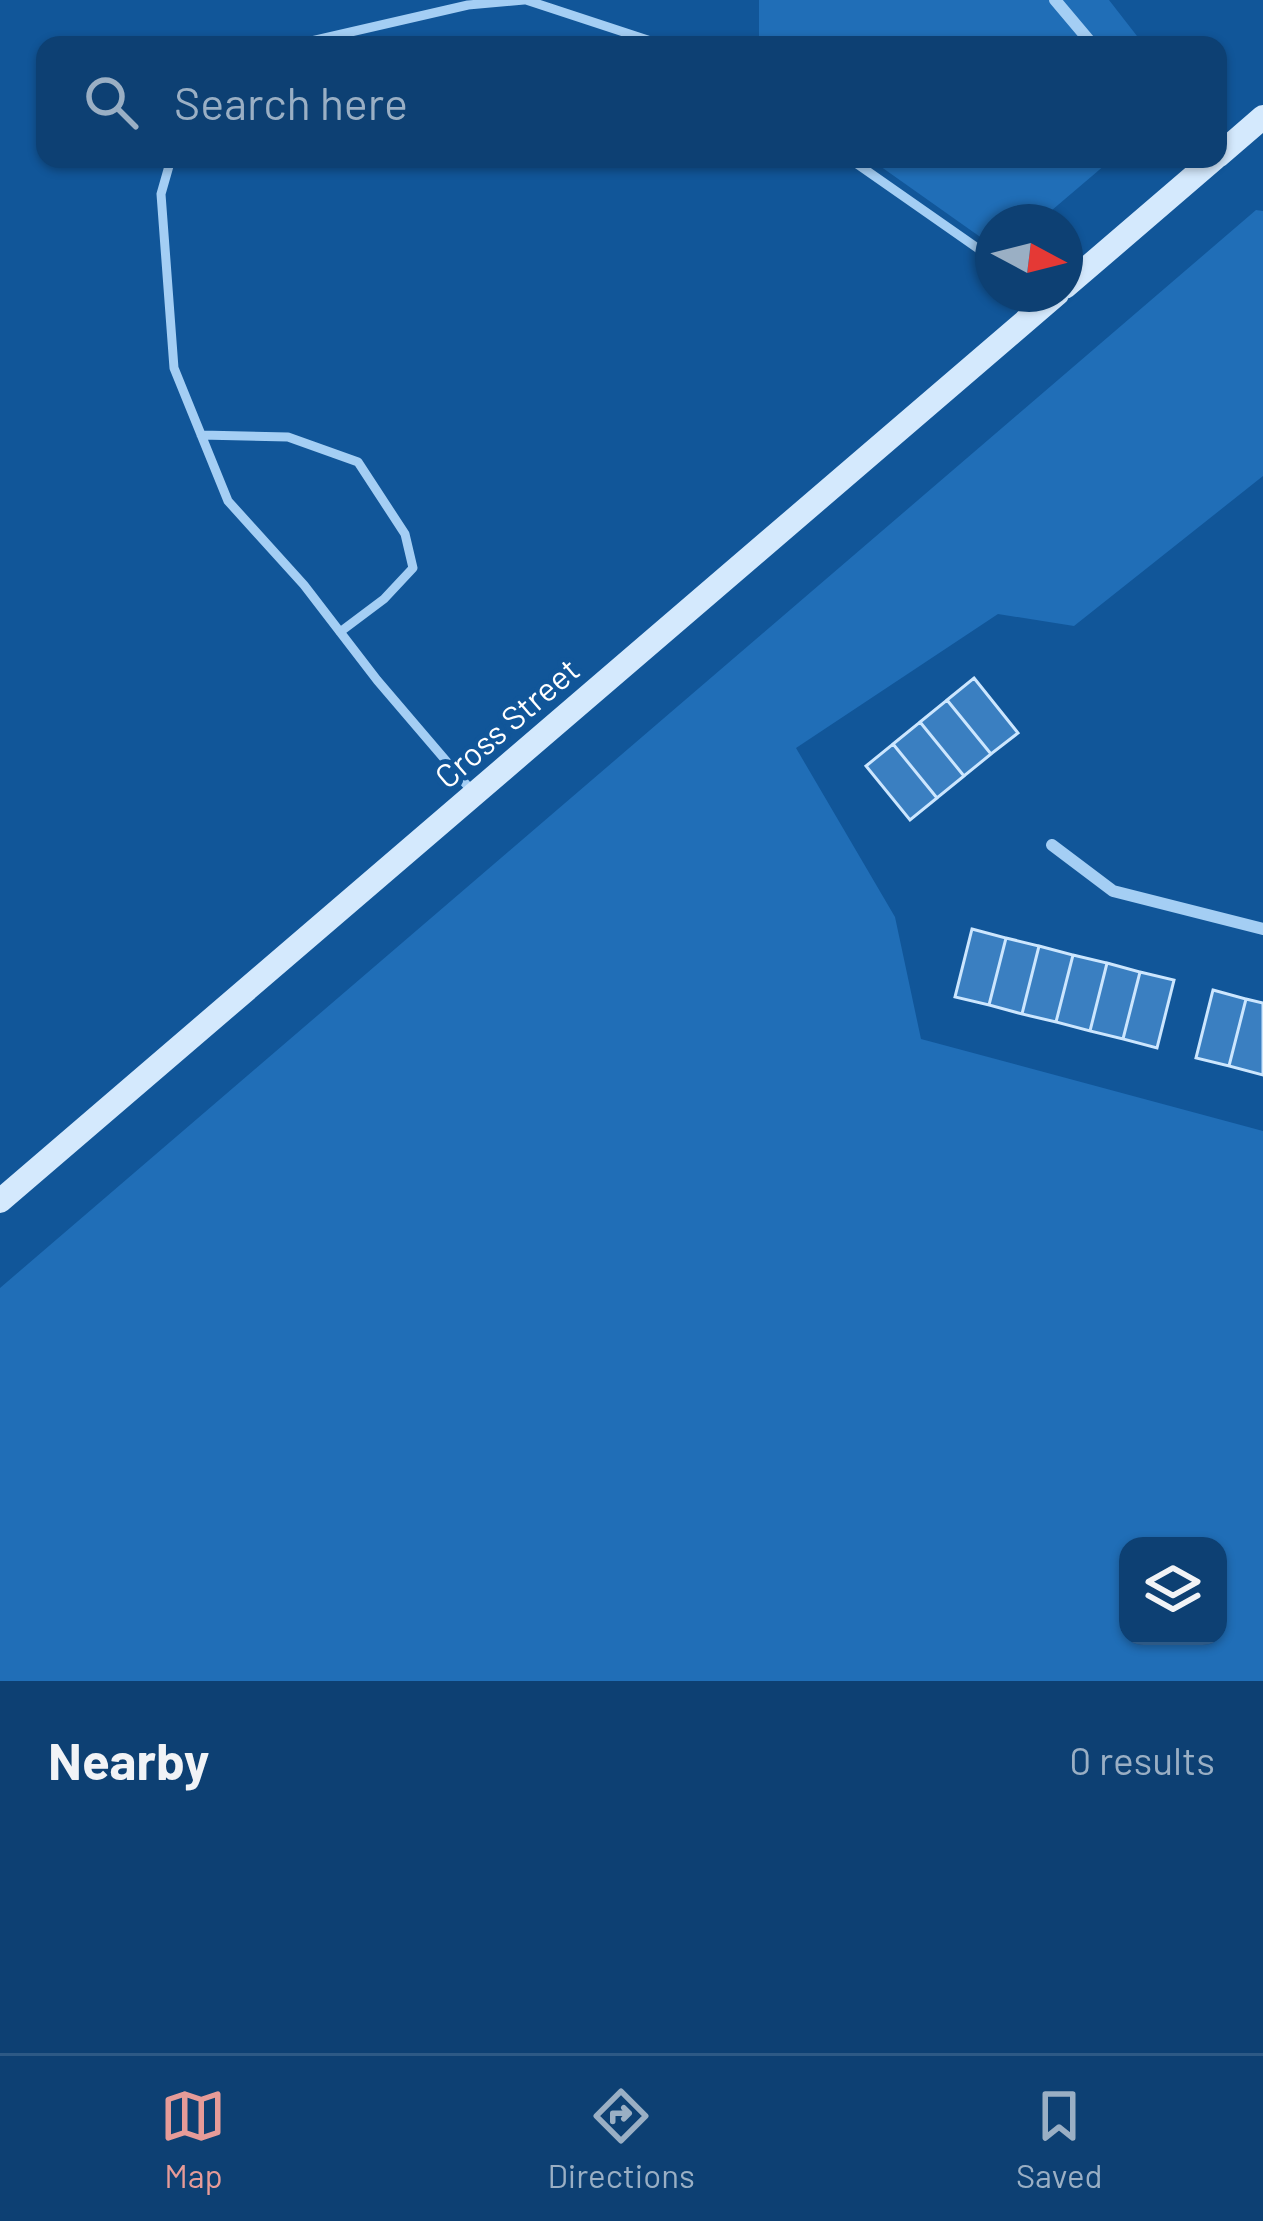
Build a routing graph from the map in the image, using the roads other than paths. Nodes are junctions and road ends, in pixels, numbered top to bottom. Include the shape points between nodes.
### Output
1 (525, 0) edge
2 (1055, 0) edge
3 (334, 36) edge
4 (635, 36) edge
5 (1086, 36) edge
6 (1263, 117) edge
7 (1227, 145) edge
8 (168, 168) edge
9 (863, 168) edge
10 (1198, 168) edge
11 (975, 246) edge
12 (1083, 268) edge
13 (1032, 312) edge
14 (201, 435) junction
15 (340, 632) junction
16 (474, 794) junction
17 (1052, 844) dead end
18 (1263, 929) edge
19 (0, 1202) edge

1 - 3 lane
1 - 4 lane
2 - 5 street
6 - 7 main road, Cross Street
8 - 14 lane via 160,194 174,368
9 - 11 lane
10 - 12 main road, Cross Street
13 - 16 main road, Cross Street
14 - 15 lane via 228,501
14 - 15 lane via 289,437 358,462 405,534 413,568
15 - 16 lane
16 - 19 main road, Cross Street
17 - 18 street via 1113,891

